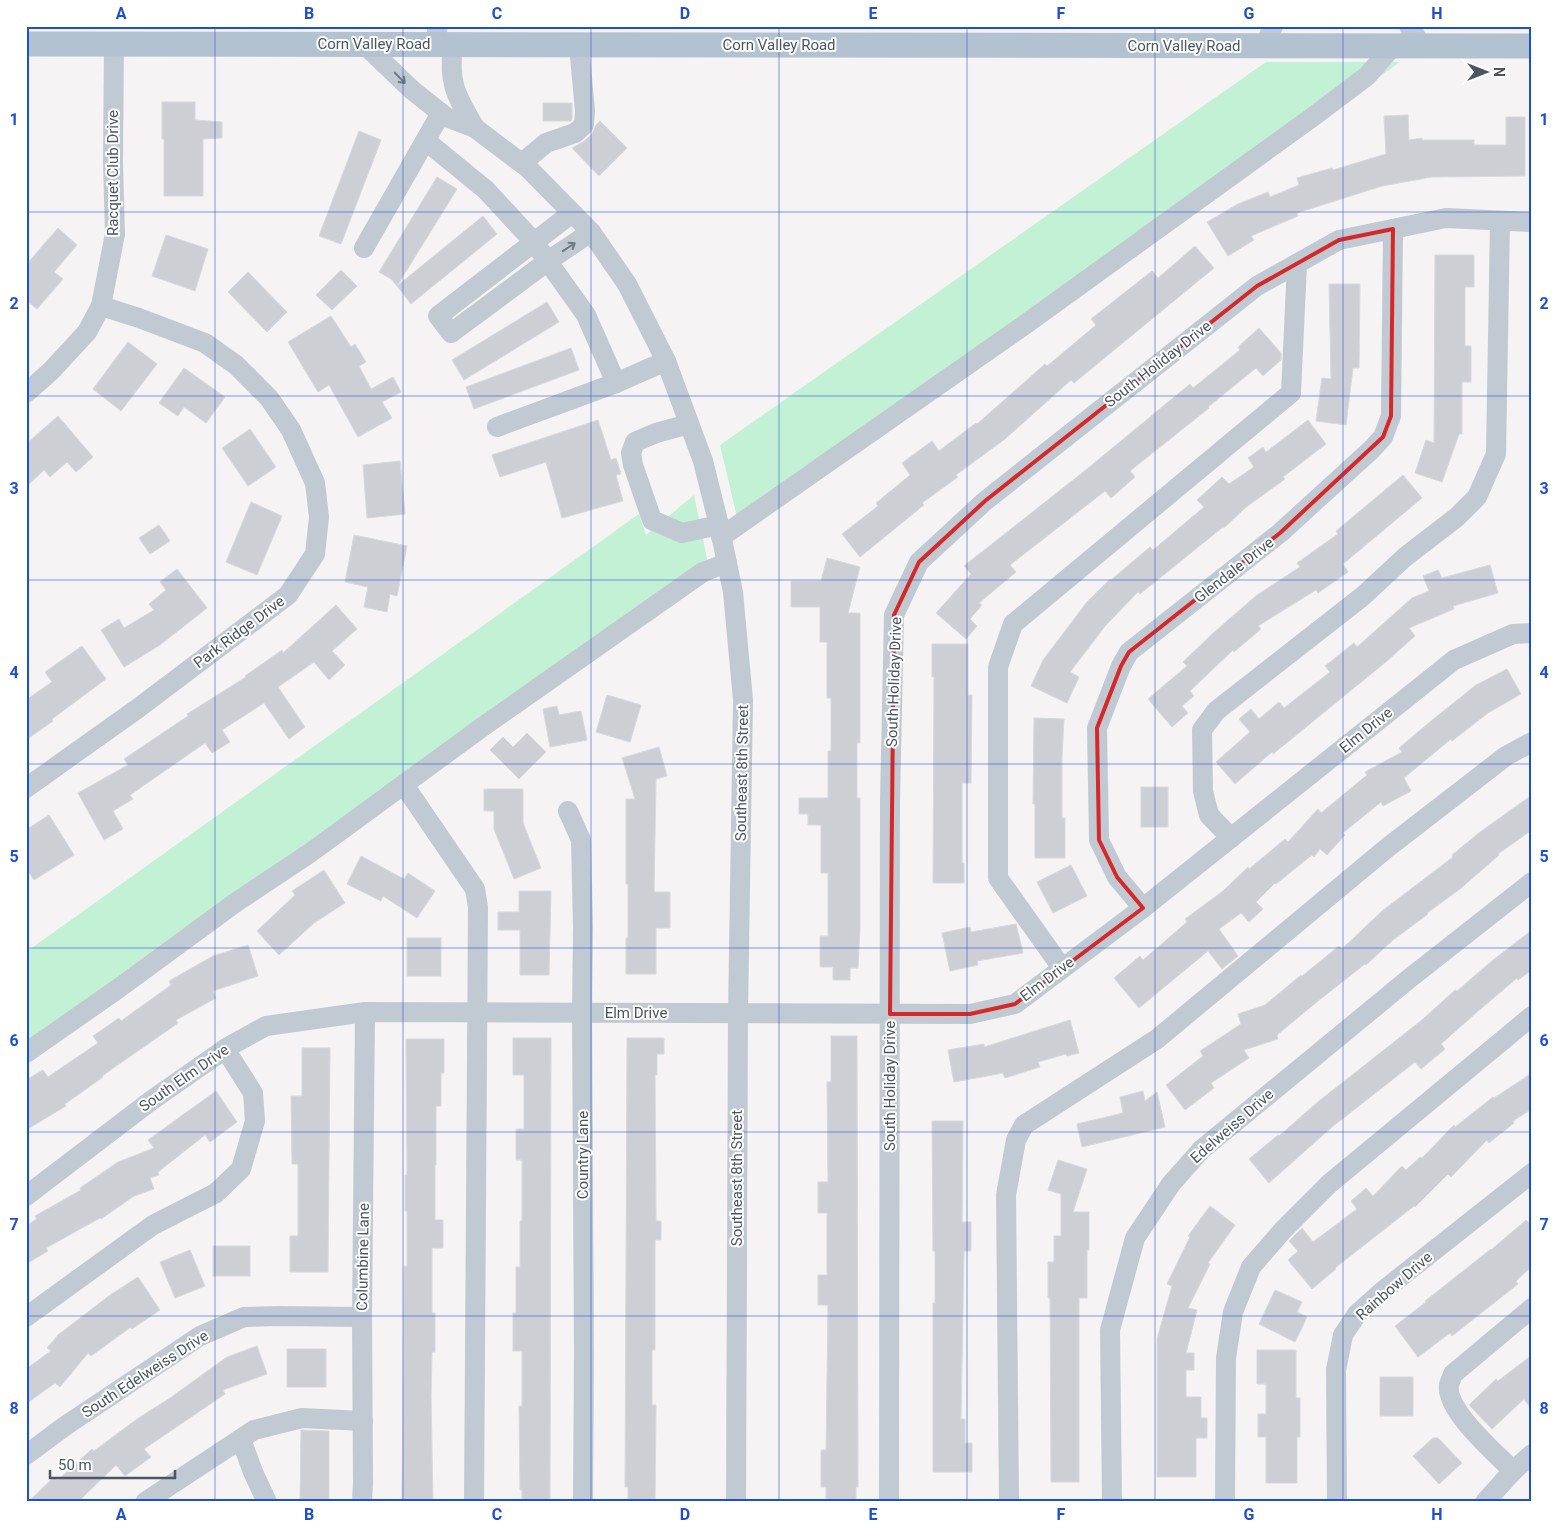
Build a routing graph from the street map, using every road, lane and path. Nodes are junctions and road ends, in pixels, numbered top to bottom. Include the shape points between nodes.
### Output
1 (1269, 36) edge
2 (1415, 36) edge
3 (442, 38) edge
4 (26, 44) edge
5 (114, 44) junction
6 (364, 44) junction
7 (580, 45) junction
8 (1393, 46) junction
9 (1532, 46) edge
10 (441, 113) junction
11 (475, 128) junction
12 (426, 141) junction
13 (522, 164) junction
14 (572, 213) junction
15 (1500, 221) junction
16 (1532, 222) edge
17 (1393, 229) junction
18 (591, 232) junction
19 (534, 242) junction
20 (364, 248) dead end
21 (548, 261) junction
22 (1297, 264) junction
23 (101, 306) junction
24 (666, 361) junction
25 (616, 383) junction
26 (26, 393) edge
27 (689, 424) junction
28 (497, 427) dead end
29 (720, 531) junction
30 (727, 563) junction
31 (1532, 633) edge
32 (1532, 742) edge
33 (404, 785) junction
34 (26, 788) edge
35 (568, 810) dead end
36 (1231, 838) junction
37 (1532, 882) edge
38 (1143, 908) junction
39 (1062, 968) junction
40 (365, 1012) junction
41 (476, 1013) junction
42 (582, 1013) junction
43 (738, 1013) junction
44 (890, 1014) junction
45 (1532, 1016) edge
46 (225, 1049) junction
47 (26, 1053) edge
48 (1532, 1173) edge
49 (26, 1196) edge
50 (1532, 1308) edge
51 (26, 1316) edge
52 (362, 1317) junction
53 (363, 1421) junction
54 (241, 1438) junction
55 (1532, 1454) edge
56 (26, 1455) edge
57 (1513, 1471) junction
58 (145, 1502) edge
59 (267, 1502) edge
60 (362, 1502) edge
61 (474, 1502) edge
62 (583, 1502) edge
63 (736, 1502) edge
64 (889, 1502) edge
65 (1009, 1502) edge
66 (1112, 1502) edge
67 (1225, 1502) edge
68 (1337, 1502) edge
69 (1485, 1502) edge

1 - 7 main road, Corn Valley Road
1 - 8 main road, Corn Valley Road
2 - 8 main road, Corn Valley Road
2 - 9 main road, Corn Valley Road
3 - 6 main road, Corn Valley Road
3 - 7 main road, Corn Valley Road
3 - 11 street, Southeast 8th Street via 452,83
4 - 5 main road, Corn Valley Road
5 - 6 main road, Corn Valley Road
5 - 23 street, Racquet Club Drive via 115,234
6 -> 10 street, Southeast 8th Street
7 - 13 street via 584,125 575,133 546,144
8 - 29 street via 1367,76 1031,320
10 - 11 street, Southeast 8th Street
10 - 12 street
11 - 13 street, Southeast 8th Street
12 - 19 street via 486,190
12 - 20 street
13 - 14 street, Southeast 8th Street
14 - 18 street, Southeast 8th Street
14 - 19 street
15 - 16 street, South Holiday Drive
15 - 17 street, South Holiday Drive via 1446,218
15 - 36 street via 1496,454 1478,497 1404,557 1363,596 1216,711 1202,730 1203,790 1209,815
17 - 22 street, South Holiday Drive via 1339,240
17 - 38 street, Glendale Drive via 1391,416 1383,437 1280,533 1129,652 1097,728 1099,840 1117,877
21 -> 18 street
18 - 24 street, Southeast 8th Street via 626,284
19 - 21 street
19 - 21 street via 438,316 451,334
21 - 25 street via 586,315
22 - 39 street via 1291,394 1013,624 998,667 998,878
22 - 44 street, South Holiday Drive via 1257,286 985,500 918,562 894,615
23 - 26 street, Racquet Club Drive via 87,332
23 - 34 street, Park Ridge Drive via 205,343 236,365 269,398 291,430 315,483 319,517 315,554 288,595
24 - 25 street
24 - 27 street, Southeast 8th Street
25 - 28 street
27 - 29 street, Southeast 8th Street via 703,460
27 - 29 street via 656,432 635,442 631,452 633,465 652,520 682,533
29 - 30 street, Southeast 8th Street
30 - 33 street via 703,572
30 - 43 street, Southeast 8th Street via 733,592 743,700
31 - 36 street, Elm Drive via 1513,634 1454,660
32 - 65 street via 1506,756 1387,848 1156,1039 1024,1125 1016,1140 1006,1195
33 - 41 street via 474,889 478,907
33 - 47 street
35 - 42 street, Country Lane via 581,840
36 - 38 street, Elm Drive
37 - 66 street, Edelweiss Drive via 1201,1150 1171,1184 1135,1238 1110,1330
38 - 39 street, Elm Drive
39 - 44 street, Elm Drive via 1014,1004 970,1014
40 - 41 street, Elm Drive
40 - 46 street, South Elm Drive via 266,1026
40 - 52 street, Columbine Lane
41 - 42 street, Elm Drive
41 - 61 street
42 - 43 street, Elm Drive
42 - 62 street, Country Lane
43 - 44 street, Elm Drive
43 - 63 street, Southeast 8th Street
44 - 64 street, South Holiday Drive
45 - 67 street via 1328,1184 1251,1267 1233,1312 1226,1358
46 - 49 street, South Elm Drive
46 - 51 street via 253,1093 256,1121 241,1169 216,1193 153,1225
48 - 68 street, Rainbow Drive via 1384,1290 1357,1314 1343,1335 1336,1370
50 - 57 street via 1453,1374 1449,1386 1459,1415
52 - 53 street, Columbine Lane
52 - 56 street, South Edelweiss Drive via 244,1317 200,1336
53 - 54 street via 302,1418 254,1430
53 - 60 street, Columbine Lane
54 - 58 street
54 - 59 street
55 - 57 street
57 - 69 street

